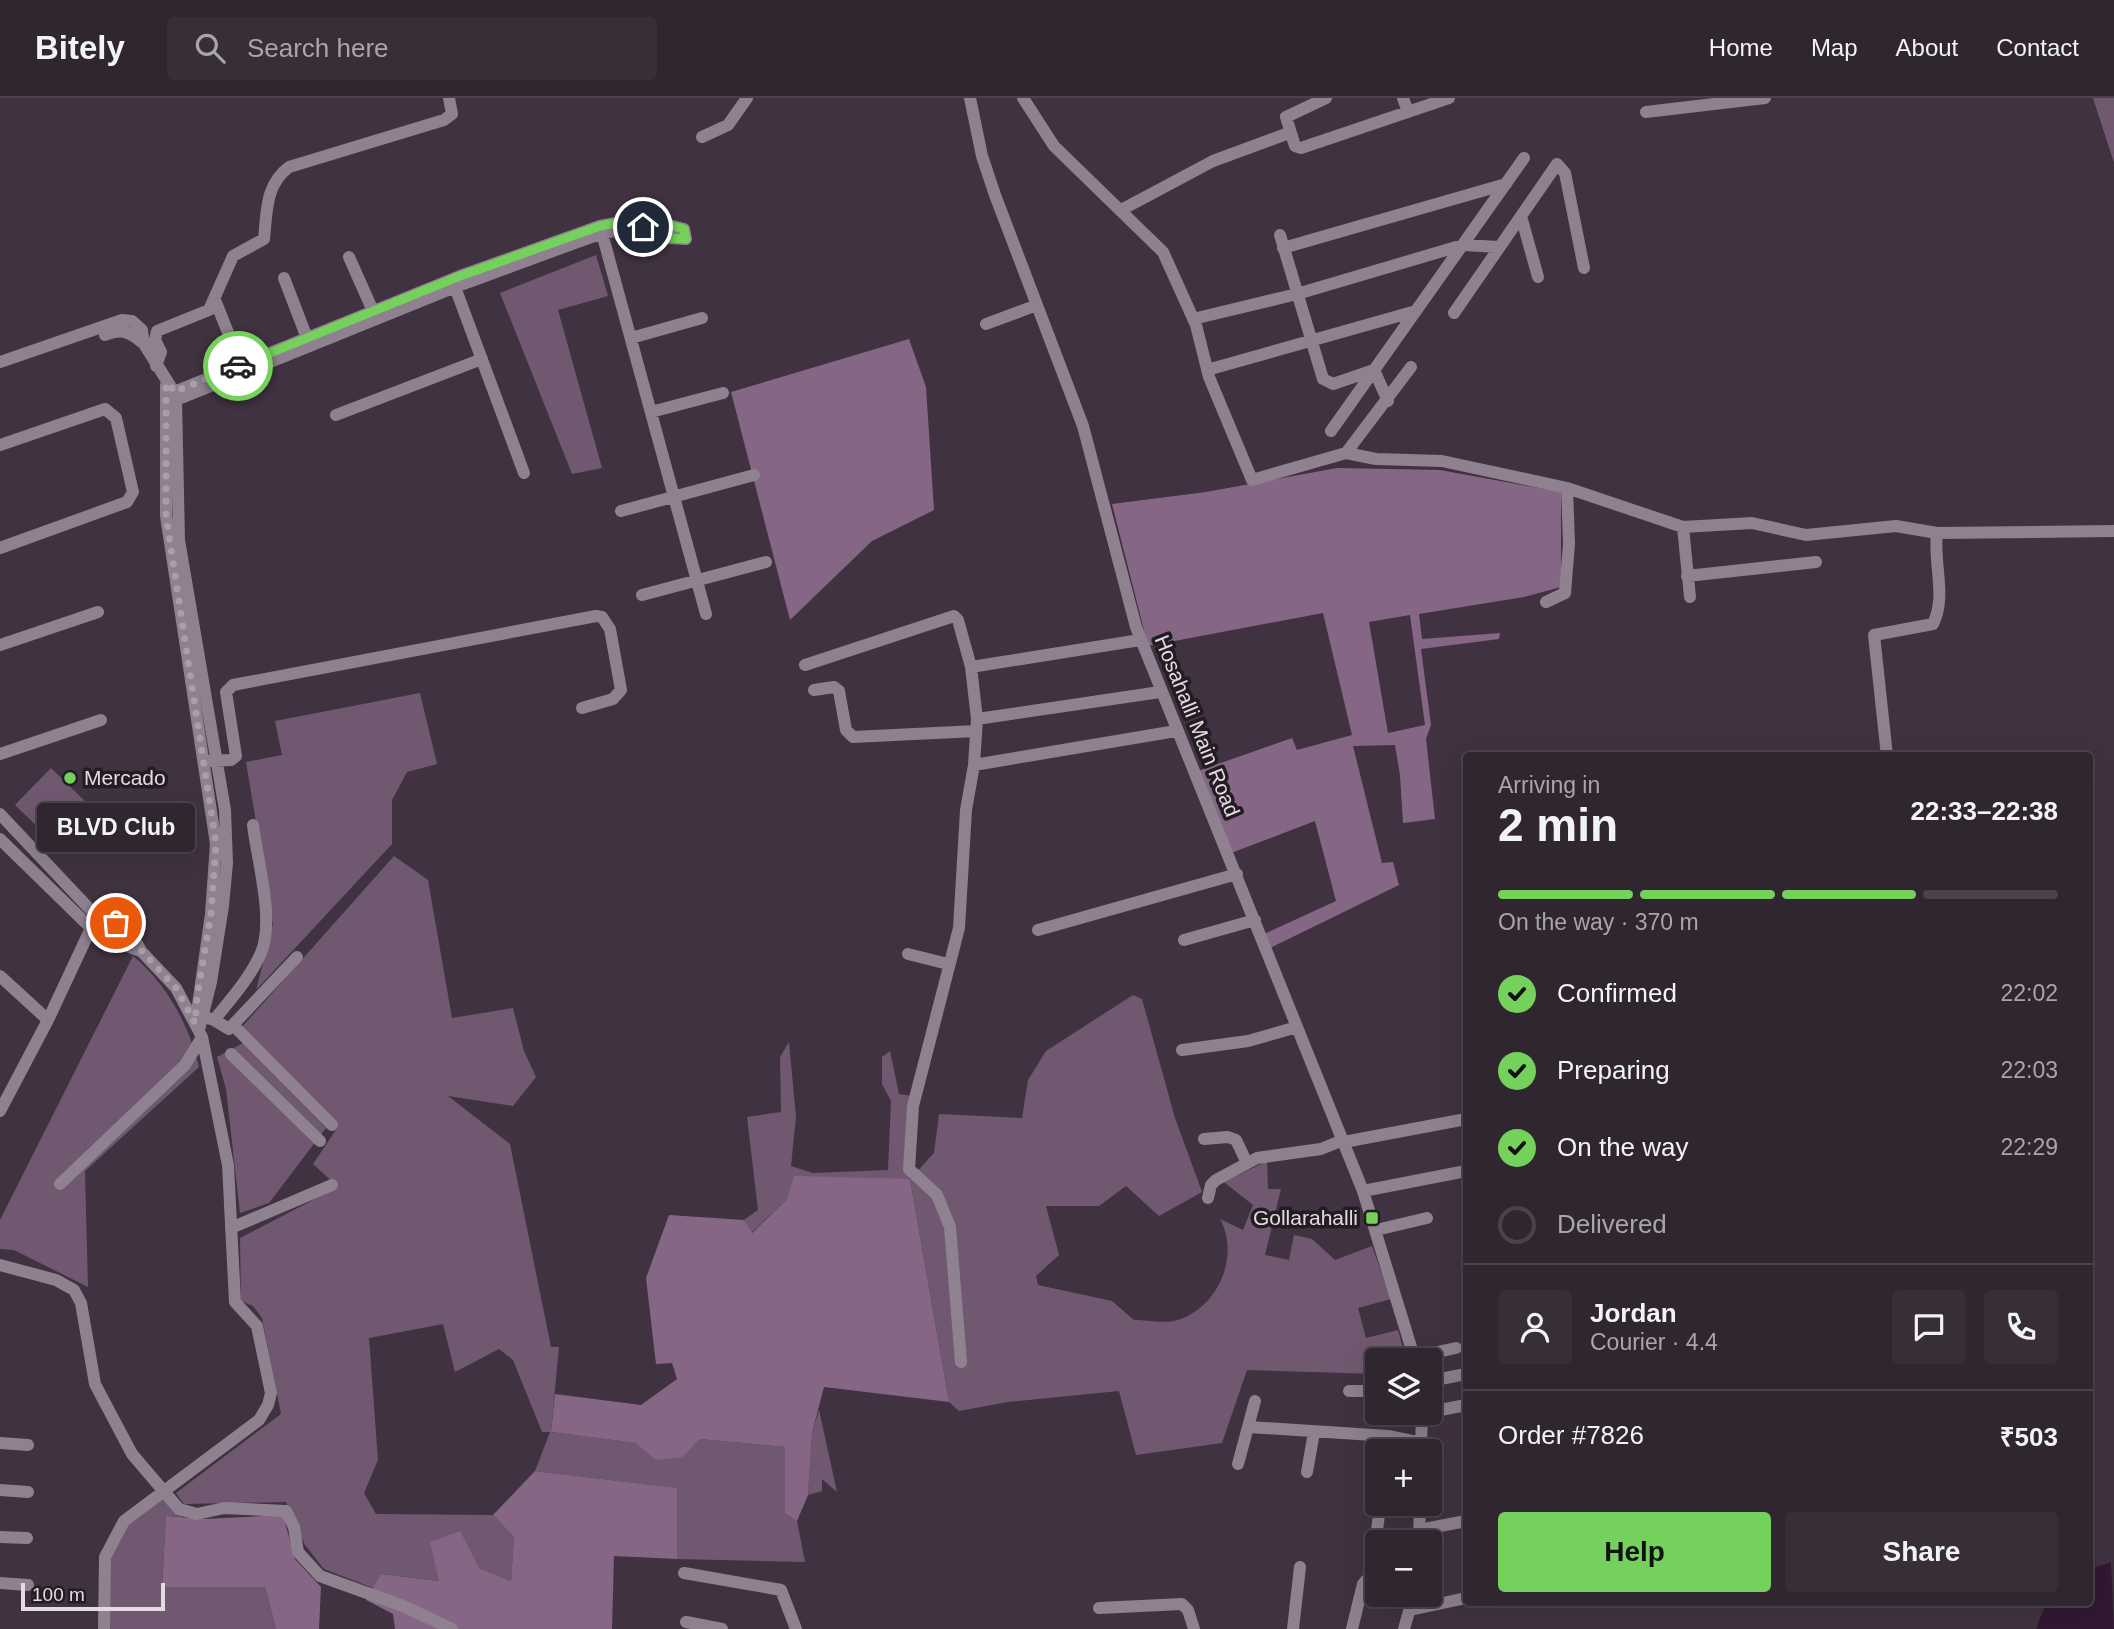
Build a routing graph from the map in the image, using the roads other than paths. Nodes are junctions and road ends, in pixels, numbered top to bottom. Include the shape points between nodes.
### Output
1 (449, 98) edge
2 (747, 98) edge
3 (970, 98) edge
4 (1023, 98) edge
5 (1326, 98) edge
6 (1403, 98) edge
7 (1448, 98) edge
8 (1765, 98) edge
9 (1408, 112) junction
10 (1646, 112) dead end
11 (1289, 133) junction
12 (702, 137) dead end
13 (1524, 158) dead end
14 (1506, 184) junction
15 (1121, 210) junction
16 (1521, 216) junction
17 (601, 229) junction
18 (685, 234) dead end
19 (1462, 245) junction
20 (1499, 247) junction
21 (349, 257) dead end
22 (1584, 268) dead end
23 (1538, 277) dead end
24 (284, 278) dead end
25 (456, 287) junction
26 (1297, 294) junction
27 (215, 300) junction
28 (1037, 305) junction
29 (373, 311) junction
30 (1416, 311) junction
31 (1454, 313) dead end
32 (702, 318) dead end
33 (1193, 319) junction
34 (986, 324) dead end
35 (307, 338) junction
36 (631, 338) junction
37 (1311, 340) junction
38 (144, 344) junction
39 (482, 359) junction
40 (0, 362) edge
41 (241, 365) junction
42 (156, 366) junction
43 (1411, 367) dead end
44 (1208, 370) junction
45 (1374, 370) junction
46 (0, 371) edge
47 (172, 392) junction
48 (723, 394) dead end
49 (1388, 401) junction
50 (651, 412) junction
51 (336, 415) dead end
52 (1331, 430) dead end
53 (0, 445) edge
54 (1346, 453) junction
55 (524, 473) dead end
56 (754, 475) dead end
57 (1567, 488) junction
58 (674, 497) junction
59 (621, 511) dead end
60 (1683, 527) junction
61 (2114, 531) edge
62 (1937, 533) junction
63 (0, 548) edge
64 (766, 562) dead end
65 (1816, 562) dead end
66 (1687, 576) junction
67 (697, 581) junction
68 (642, 596) dead end
69 (1690, 597) dead end
70 (1546, 602) dead end
71 (98, 612) dead end
72 (706, 614) dead end
73 (1140, 640) junction
74 (0, 645) edge
75 (805, 665) dead end
76 (971, 667) junction
77 (814, 690) dead end
78 (1160, 692) junction
79 (582, 708) dead end
80 (101, 720) dead end
81 (976, 725) junction
82 (1176, 730) junction
83 (1887, 752) edge
84 (0, 754) edge
85 (210, 761) junction
86 (974, 765) junction
87 (0, 814) edge
88 (253, 825) dead end
89 (0, 839) edge
90 (1237, 874) junction
91 (1255, 920) junction
92 (1038, 930) dead end
93 (1184, 940) dead end
94 (908, 954) dead end
95 (297, 957) dead end
96 (948, 964) junction
97 (0, 976) edge
98 (48, 1020) junction
99 (202, 1025) junction
100 (233, 1025) junction
101 (1297, 1027) junction
102 (1182, 1050) dead end
103 (231, 1054) dead end
104 (0, 1111) edge
105 (1463, 1120) edge
106 (332, 1125) dead end
107 (1204, 1139) dead end
108 (1343, 1141) junction
109 (320, 1142) dead end
110 (1247, 1163) junction
111 (1463, 1172) edge
112 (61, 1184) dead end
113 (332, 1185) dead end
114 (1363, 1191) junction
115 (1208, 1198) dead end
116 (1427, 1219) dead end
117 (231, 1228) junction
118 (1376, 1230) junction
119 (0, 1265) edge
120 (1411, 1348) edge
121 (1457, 1348) dead end
122 (1442, 1351) edge
123 (961, 1362) dead end
124 (1463, 1375) edge
125 (1442, 1379) edge
126 (1349, 1391) dead end
127 (1365, 1391) edge
128 (1255, 1401) dead end
129 (1463, 1406) edge
130 (1442, 1409) edge
131 (1249, 1427) junction
132 (1314, 1432) junction
133 (1397, 1439) edge
134 (0, 1443) edge
135 (28, 1444) dead end
136 (1238, 1464) dead end
137 (1307, 1472) dead end
138 (0, 1490) edge
139 (29, 1492) dead end
140 (164, 1492) junction
141 (1379, 1516) edge
142 (1463, 1522) edge
143 (1438, 1530) edge
144 (0, 1537) edge
145 (27, 1538) dead end
146 (1300, 1567) dead end
147 (684, 1573) dead end
148 (0, 1583) edge
149 (28, 1585) dead end
150 (1463, 1599) edge
151 (1411, 1607) edge
152 (1099, 1608) dead end
153 (1410, 1610) junction
154 (687, 1622) dead end
155 (104, 1629) edge
156 (452, 1629) edge
157 (722, 1629) edge
158 (796, 1629) edge
159 (1194, 1629) edge
160 (1293, 1629) edge
161 (1352, 1629) edge
162 (1404, 1629) edge

1 - 27 street via 452,114 443,121 289,167 277,176 271,187 264,239 233,256
2 - 12 street via 728,125
3 - 28 street, Hosahalli Main Road via 986,169
4 - 15 street via 1054,146
5 - 11 street via 1286,117
6 - 9 street
7 - 9 street
8 - 10 street
9 - 11 street via 1301,148
11 - 15 street via 1213,161
13 - 14 street
14 - 19 street
14 - 26 street via 1281,242
15 - 33 street via 1163,252
16 - 20 street
16 - 22 street via 1557,164 1561,165
16 - 23 street
17 - 18 street via 643,227 669,238
17 - 25 street
17 - 29 street
17 - 36 street
19 - 20 street
19 - 26 street
19 - 30 street
20 - 31 street
21 - 29 street
24 - 35 street
25 - 39 street
25 - 47 street
26 - 33 street
26 - 37 street
27 - 41 street
27 - 42 street via 209,310 157,331 155,340 161,352
28 - 34 street
28 - 73 street, Hosahalli Main Road via 1083,426
29 - 35 street
30 - 37 street
30 - 45 street
32 - 36 street
33 - 44 street
35 - 41 street
36 - 50 street
37 - 44 street
37 - 45 street via 1326,383
38 - 40 street via 142,330 132,321 122,320
38 - 42 street
38 - 46 street via 128,331 117,330
39 - 51 street
39 - 55 street
41 - 47 street
42 - 47 street
43 - 49 street
44 - 54 street via 1252,480
45 - 49 street
45 - 52 street
47 - 85 street via 179,540 200,652
47 - 85 street via 166,516
48 - 50 street
49 - 54 street
50 - 58 street
53 - 63 street via 105,409 116,418 133,492 127,502
54 - 57 street via 1442,461
56 - 58 street
57 - 60 street
57 - 70 street via 1565,593
58 - 59 street
58 - 67 street
60 - 62 street via 1752,523 1806,535 1896,526
60 - 66 street
61 - 62 street
62 - 83 street via 1941,608 1933,624 1874,635
64 - 67 street
65 - 66 street
66 - 69 street
67 - 68 street
67 - 72 street
71 - 74 street
73 - 76 street
73 - 78 street, Hosahalli Main Road
75 - 76 street via 954,616
76 - 81 street
77 - 81 street via 834,687 839,691 846,730 853,737
78 - 81 street
78 - 82 street, Hosahalli Main Road
79 - 85 street via 613,699 621,690 610,629 602,617 233,685 226,692 236,756
80 - 84 street
81 - 86 street
82 - 86 street
82 - 90 street, Hosahalli Main Road
85 - 99 street via 216,844 211,914 197,997
86 - 96 street via 966,810 959,928
87 - 99 street via 100,919 116,923 136,941
88 - 99 street via 267,927 262,952 240,989
89 - 98 street via 90,928
90 - 91 street, Hosahalli Main Road
90 - 92 street
91 - 93 street
91 - 101 street, Hosahalli Main Road
94 - 96 street
95 - 100 street
96 - 123 street via 913,1106 908,1156 909,1169 937,1195 950,1227
97 - 98 street
98 - 104 street
99 - 100 street via 229,1030
99 - 112 street via 185,1065
99 - 117 street via 228,1164
100 - 106 street
101 - 102 street via 1248,1041
101 - 108 street, Hosahalli Main Road
103 - 109 street
105 - 108 street
107 - 110 street via 1236,1140
108 - 110 street via 1321,1149 1274,1153
108 - 114 street, Hosahalli Main Road
110 - 115 street via 1216,1180
111 - 114 street
113 - 117 street
114 - 118 street, Hosahalli Main Road
116 - 118 street
117 - 140 street via 235,1302 257,1326 271,1393 268,1405 259,1420
118 - 120 street, Hosahalli Main Road
119 - 140 street via 56,1280 74,1290 81,1303 95,1384 132,1454
121 - 122 street
124 - 125 street
126 - 127 street
128 - 131 street
129 - 130 street
131 - 132 street
131 - 136 street
132 - 133 street
132 - 137 street
134 - 135 street
138 - 139 street
140 - 155 street via 124,1521 110,1543 105,1557
140 - 156 street via 189,1513 224,1508 286,1511 295,1527 298,1552 320,1576 403,1605
141 - 161 street via 1371,1575 1363,1584
142 - 143 street
144 - 145 street
146 - 160 street
147 - 158 street via 781,1590
148 - 149 street
150 - 153 street
151 - 153 street
152 - 159 street via 1182,1604
153 - 162 street
154 - 157 street

